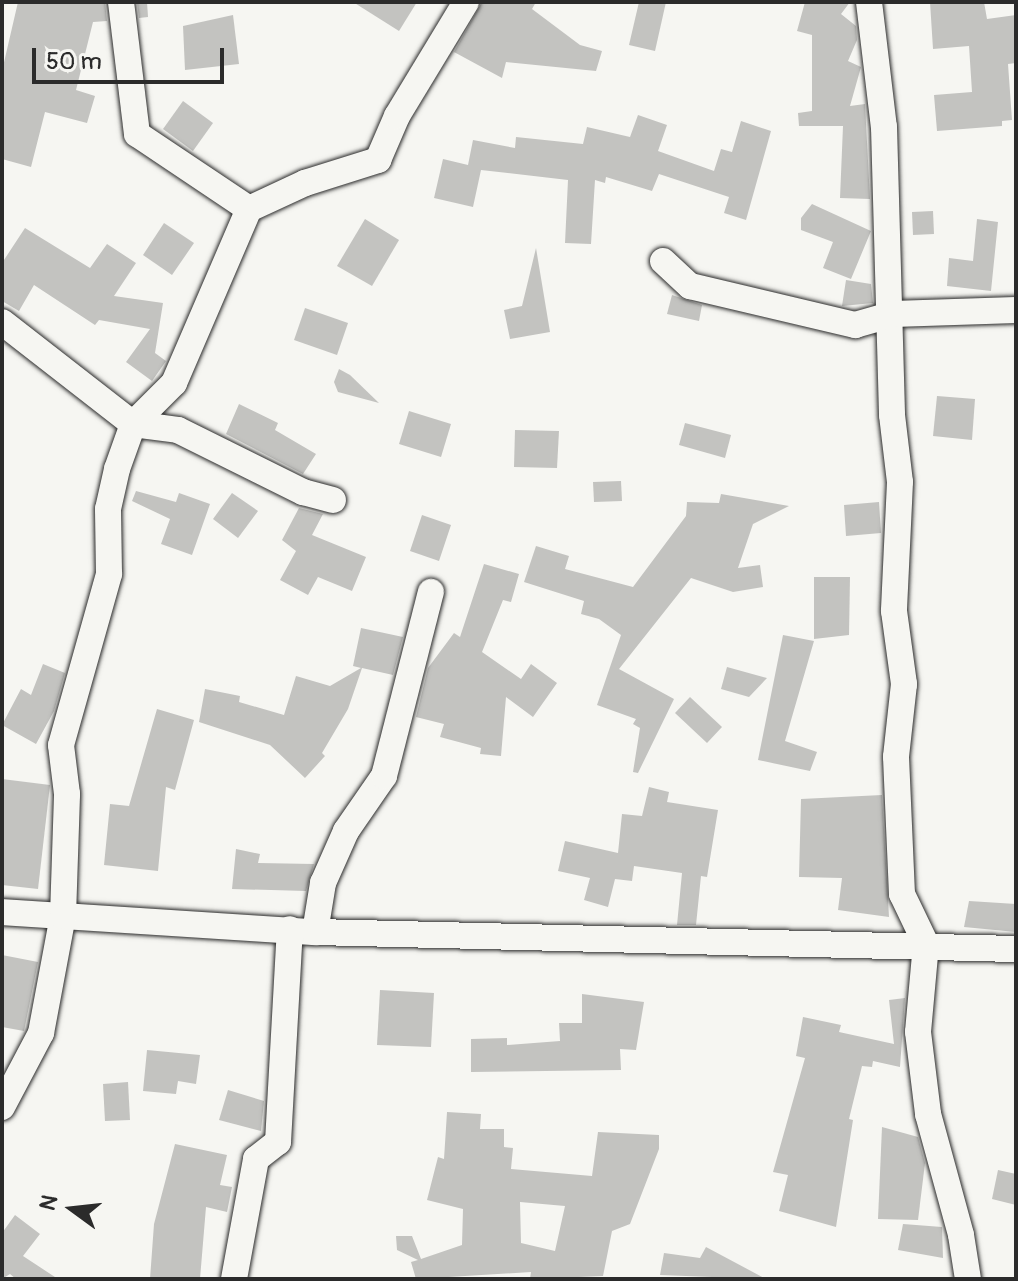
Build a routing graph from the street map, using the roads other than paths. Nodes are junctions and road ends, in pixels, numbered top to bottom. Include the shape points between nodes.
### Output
1 (121, 2) edge
2 (466, 2) edge
3 (869, 2) edge
4 (249, 209) junction
5 (663, 261) dead end
6 (1016, 310) edge
7 (893, 314) junction
8 (2, 322) edge
9 (133, 424) junction
10 (333, 500) dead end
11 (431, 592) dead end
12 (2, 912) edge
13 (63, 916) junction
14 (303, 931) junction
15 (926, 944) junction
16 (1016, 949) edge
17 (2, 1107) edge
18 (234, 1279) edge
19 (968, 1279) edge

1 - 4 street via 137,134
2 - 4 street via 397,116 378,160
3 - 7 street via 884,127
4 - 9 street via 174,383
5 - 7 street via 690,286 840,322 855,325
6 - 7 street
7 - 15 street via 892,415 900,482 894,611 904,684 896,757 902,894
8 - 9 street
9 - 10 street via 178,430 303,492
9 - 13 street via 108,509 109,574 61,745 67,794
11 - 14 street via 384,776 346,831
12 - 13 street
13 - 14 street
13 - 17 street via 41,1033
14 - 15 street
14 - 18 street via 278,1142 256,1159
15 - 16 street
15 - 19 street via 918,1032 928,1114

